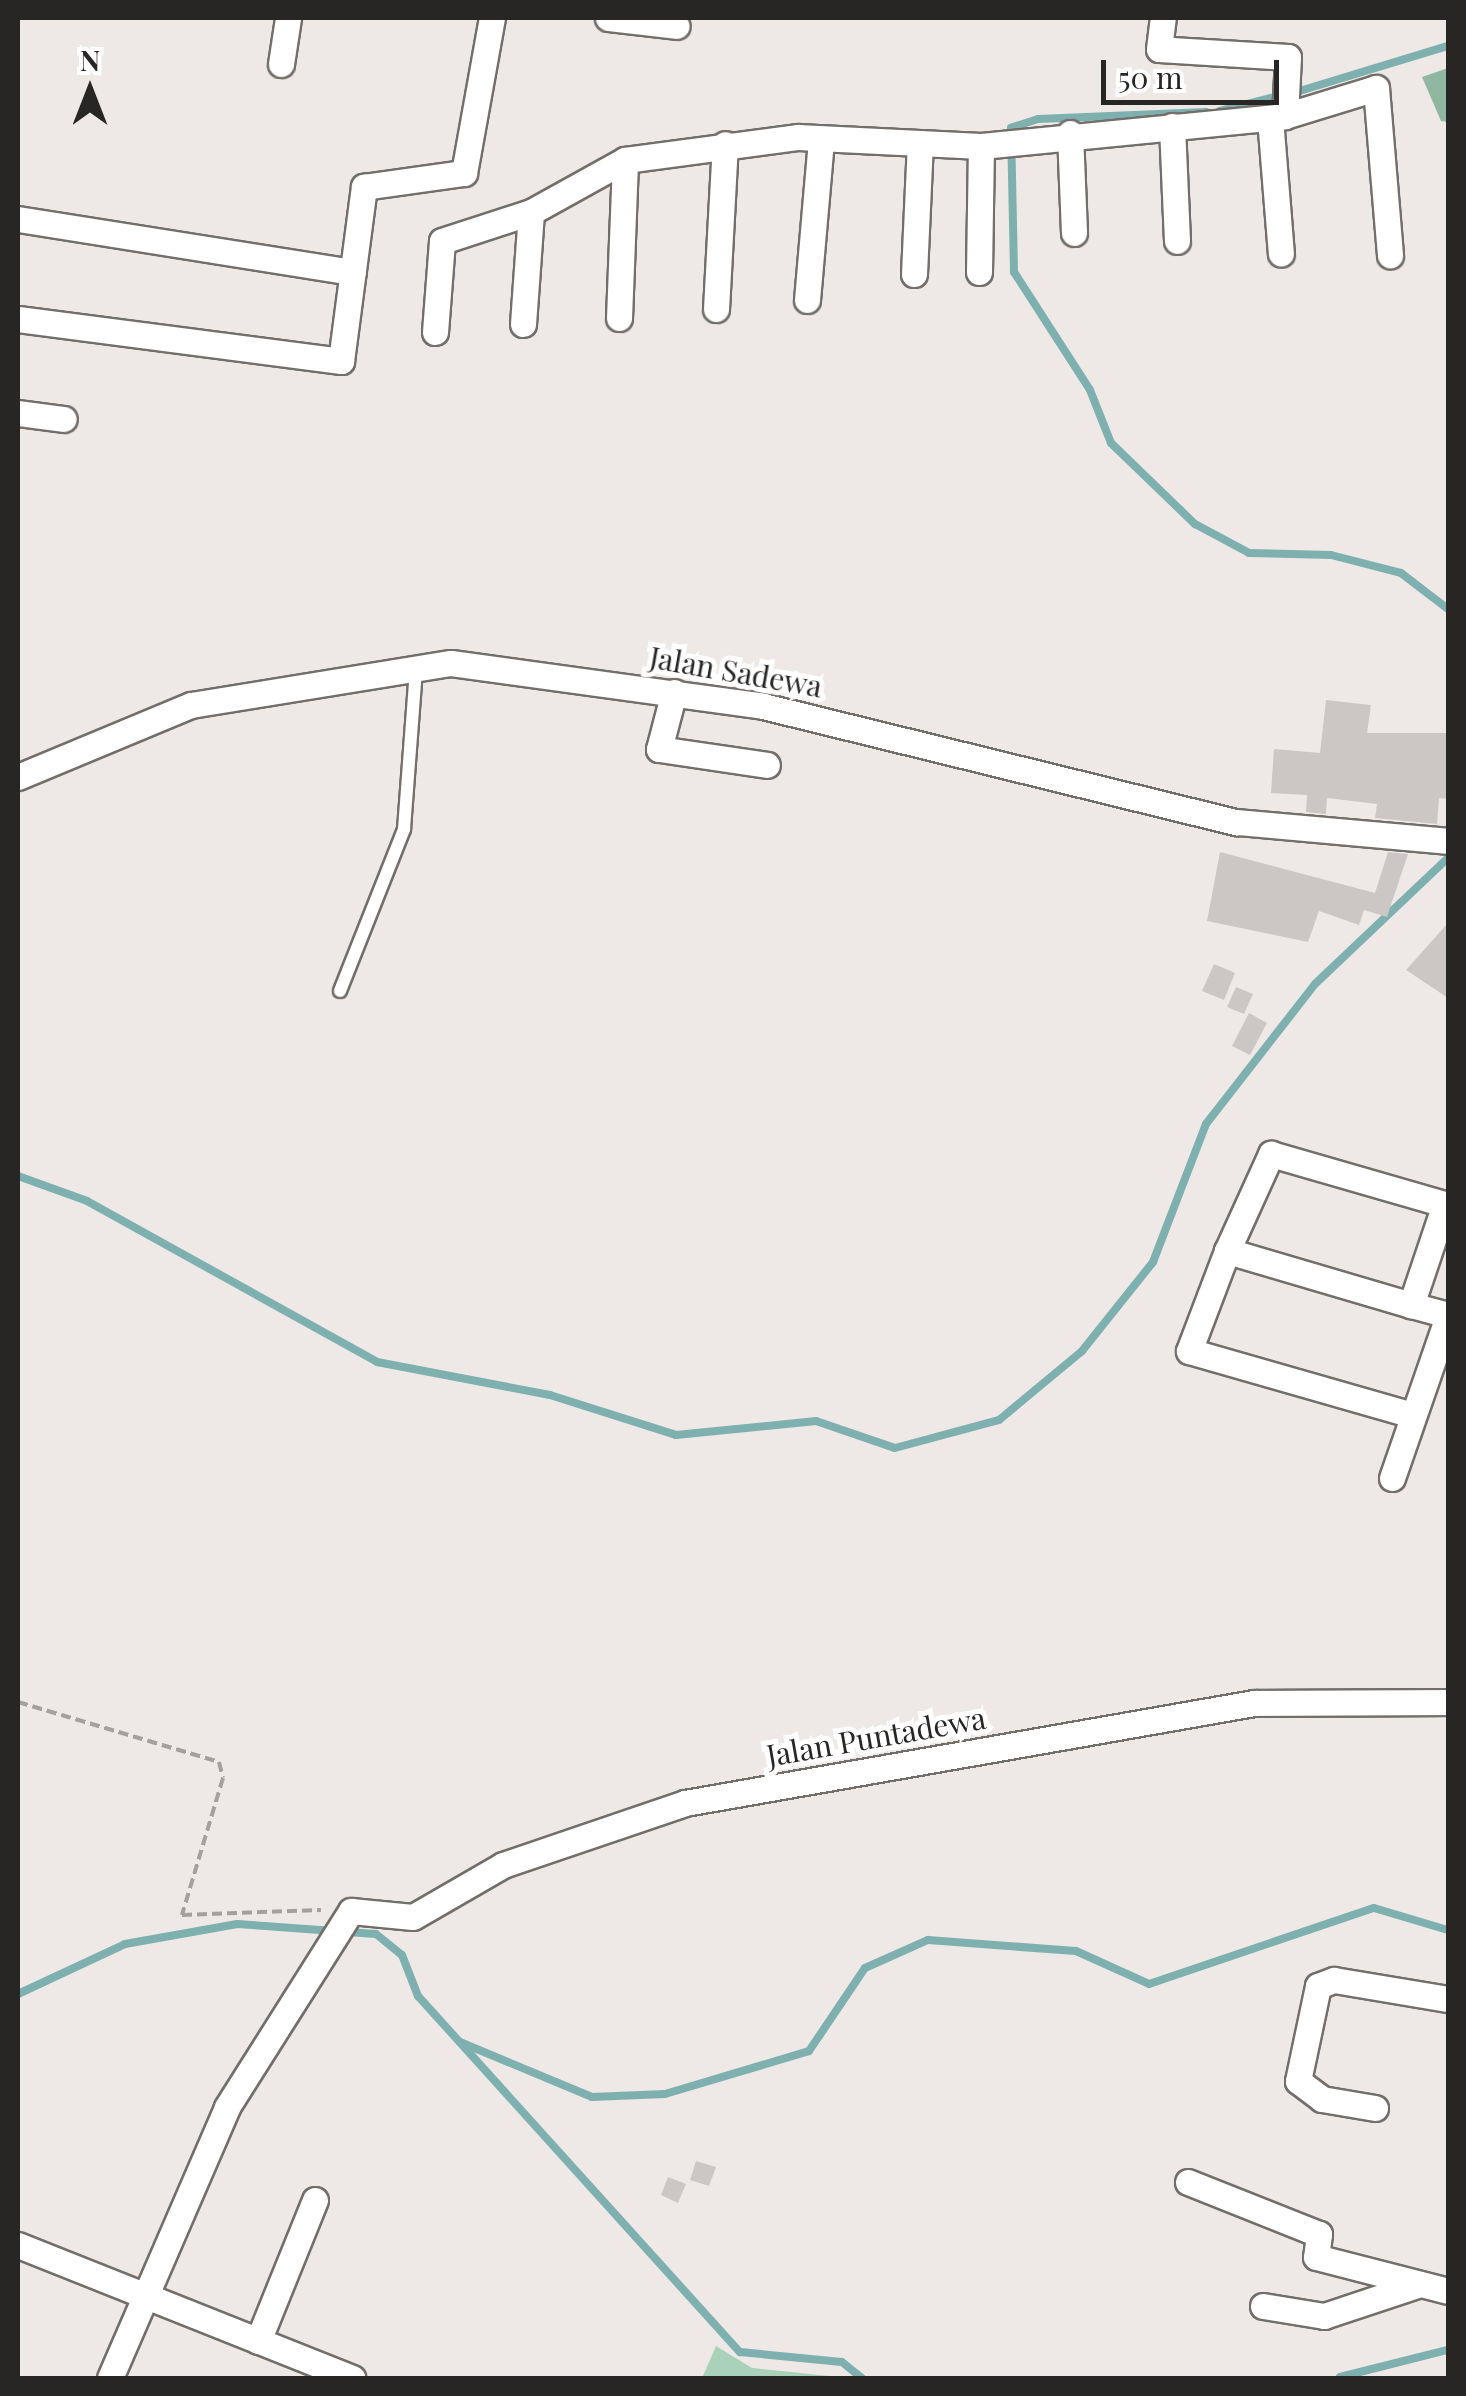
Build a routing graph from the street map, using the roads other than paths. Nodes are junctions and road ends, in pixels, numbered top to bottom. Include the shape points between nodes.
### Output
1 (288, 18) edge
2 (492, 18) edge
3 (608, 18) edge
4 (1163, 18) edge
5 (678, 26) dead end
6 (281, 64) dead end
7 (1280, 113) junction
8 (1172, 126) junction
9 (1070, 133) junction
10 (821, 138) junction
11 (920, 143) junction
12 (725, 144) junction
13 (988, 145) junction
14 (625, 160) junction
15 (531, 212) junction
16 (18, 219) edge
17 (1074, 233) dead end
18 (1177, 241) dead end
19 (1281, 254) dead end
20 (1390, 255) dead end
21 (353, 272) junction
22 (979, 272) dead end
23 (914, 274) dead end
24 (807, 300) dead end
25 (716, 309) dead end
26 (18, 318) edge
27 (619, 318) dead end
28 (523, 324) dead end
29 (436, 332) dead end
30 (18, 413) edge
31 (64, 419) dead end
32 (416, 668) junction
33 (674, 692) junction
34 (767, 765) dead end
35 (18, 777) edge
36 (1444, 841) edge
37 (340, 991) dead end
38 (1447, 1205) edge
39 (1227, 1252) junction
40 (1412, 1305) junction
41 (1448, 1315) edge
42 (1408, 1414) junction
43 (1392, 1478) dead end
44 (1448, 1702) edge
45 (1448, 1998) edge
46 (1375, 2108) dead end
47 (1188, 2182) dead end
48 (314, 2200) dead end
49 (18, 2244) edge
50 (1420, 2284) junction
51 (1448, 2290) edge
52 (141, 2300) junction
53 (1263, 2306) dead end
54 (258, 2342) junction
55 (110, 2378) edge
56 (352, 2378) edge

1 - 6 street
2 - 21 street via 464,173 364,188
3 - 5 street
4 - 7 street via 1159,49 1288,57
7 - 8 street
7 - 19 street
7 - 20 street via 1376,88
8 - 9 street
8 - 18 street
9 - 13 street
9 - 17 street
10 - 11 street
10 - 12 street
10 - 24 street
11 - 13 street
11 - 23 street
12 - 14 street
12 - 25 street
13 - 22 street
14 - 15 street
14 - 27 street
15 - 28 street
15 - 29 street via 442,241
16 - 21 street
21 - 26 street via 342,361
30 - 31 street
32 - 33 street, Jalan Sadewa via 500,666
32 - 35 street, Jalan Sadewa via 191,706
32 - 37 lane via 404,829
33 - 34 street via 660,749
33 - 36 street, Jalan Sadewa via 965,751 1237,822
38 - 39 street via 1270,1154
38 - 40 street
39 - 40 street
39 - 42 street via 1189,1351
40 - 41 street
41 - 42 street
42 - 43 street
44 - 52 street, Jalan Puntadewa via 1254,1703 685,1803 502,1865 413,1917 340,1925 292,2014 258,2050 227,2107
45 - 46 street via 1334,1980 1318,1986 1298,2081 1322,2100
47 - 50 street via 1318,2234 1316,2257
48 - 54 street
49 - 52 street
50 - 51 street
50 - 53 street via 1324,2316
52 - 54 street
52 - 55 street
54 - 56 street

